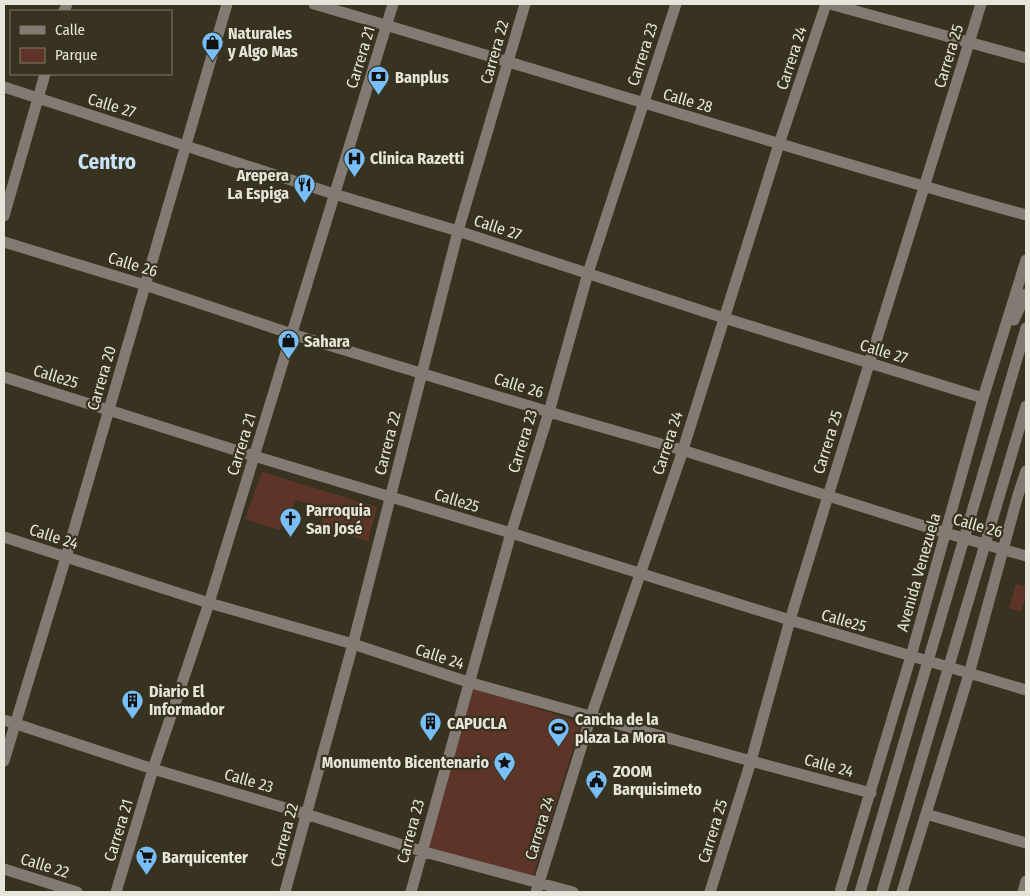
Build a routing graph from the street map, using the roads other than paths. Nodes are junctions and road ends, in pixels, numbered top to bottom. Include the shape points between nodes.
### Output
1 (227, 4) edge
2 (314, 4) edge
3 (393, 4) edge
4 (525, 4) edge
5 (676, 4) edge
6 (826, 4) edge
7 (830, 4) edge
8 (981, 4) edge
9 (386, 25) junction
10 (969, 42) junction
11 (1026, 58) edge
12 (509, 62) junction
13 (46, 75) edge
14 (4, 87) edge
15 (38, 98) junction
16 (643, 104) junction
17 (779, 144) junction
18 (186, 145) junction
19 (924, 187) junction
20 (334, 194) junction
21 (1026, 215) edge
22 (4, 216) edge
23 (458, 231) junction
24 (4, 242) edge
25 (1026, 260) edge
26 (588, 273) junction
27 (144, 284) junction
28 (1026, 294) edge
29 (724, 318) junction
30 (1026, 328) edge
31 (292, 334) junction
32 (869, 364) junction
33 (422, 372) junction
34 (4, 377) edge
35 (989, 379) junction
36 (983, 398) junction
37 (1026, 406) edge
38 (109, 409) junction
39 (549, 412) junction
40 (1024, 416) edge
41 (682, 450) junction
42 (254, 456) junction
43 (1026, 471) edge
44 (828, 496) junction
45 (1022, 496) edge
46 (390, 497) junction
47 (946, 533) junction
48 (511, 534) junction
49 (4, 537) edge
50 (965, 538) junction
51 (986, 544) junction
52 (1003, 550) junction
53 (1026, 556) edge
54 (66, 557) junction
55 (641, 574) junction
56 (208, 603) junction
57 (790, 620) junction
58 (353, 644) junction
59 (907, 655) junction
60 (928, 661) junction
61 (949, 667) junction
62 (969, 674) junction
63 (468, 682) junction
64 (1026, 690) edge
65 (591, 716) junction
66 (9, 722) edge
67 (4, 761) edge
68 (751, 761) junction
69 (153, 768) junction
70 (871, 792) junction
71 (306, 814) junction
72 (926, 814) junction
73 (854, 843) junction
74 (1026, 844) edge
75 (422, 851) junction
76 (4, 869) edge
77 (1026, 881) edge
78 (538, 887) edge
79 (77, 892) edge
80 (116, 892) edge
81 (285, 892) edge
82 (411, 892) edge
83 (573, 892) edge
84 (710, 892) edge
85 (840, 892) edge
86 (846, 892) edge
87 (860, 892) edge
88 (883, 892) edge
89 (902, 892) edge
90 (1023, 892) edge

1 - 18 street, Carrera 20
2 - 9 street, Calle 28
3 - 9 street, Carrera 21
4 - 12 street, Carrera 22
5 - 16 street, Carrera 23
6 - 17 street, Carrera 24
7 - 10 street
8 - 10 street, Carrera 25
9 - 12 street, Calle 28
9 - 20 street, Carrera 21
10 - 11 street
10 - 19 street, Carrera 25
12 - 16 street, Calle 28
12 - 23 street, Carrera 22
13 - 15 street
14 - 15 street, Calle 27
15 - 18 street, Calle 27
15 - 22 street
16 - 17 street, Calle 28
16 - 26 street, Carrera 23
17 - 19 street, Calle 28
17 - 29 street, Carrera 24
18 - 20 street, Calle 27
18 - 27 street, Carrera 20
19 - 21 street, Calle 28
19 - 32 street, Carrera 25
20 - 23 street, Calle 27
20 - 31 street, Carrera 21
23 - 26 street, Calle 27
23 - 33 street, Carrera 22
24 - 27 street, Calle 26
25 - 35 street, Avenida Venezuela
26 - 29 street, Calle 27
26 - 39 street, Carrera 23
27 - 31 street, Calle 26
27 - 38 street, Carrera 20
28 - 35 street via 1015,316 998,371
29 - 32 street, Calle 27
29 - 41 street, Carrera 24
30 - 50 street
31 - 33 street, Calle 26
31 - 42 street, Carrera 21
32 - 36 street, Calle 27
32 - 44 street, Carrera 25
33 - 39 street, Calle 26
33 - 46 street, Carrera 22
34 - 38 street, Calle25
35 - 36 street, Avenida Venezuela
36 - 47 street, Avenida Venezuela
37 - 40 street
38 - 42 street, Calle25
38 - 54 street, Carrera 20
39 - 41 street, Calle 26
39 - 48 street, Carrera 23
40 - 51 street
41 - 44 street, Calle 26
41 - 55 street, Carrera 24
42 - 46 street, Calle25
42 - 56 street, Carrera 21
43 - 45 street
44 - 47 street, Calle 26
44 - 57 street, Carrera 25
45 - 52 street
46 - 48 street, Calle25
46 - 58 street, Carrera 22
47 - 50 street, Calle 26
47 - 59 street, Avenida Venezuela
48 - 55 street, Calle25
48 - 63 street, Carrera 23
49 - 54 street, Calle 24
50 - 51 street, Calle 26
50 - 60 street
51 - 52 street, Calle 26
51 - 61 street
52 - 53 street, Calle 26
52 - 62 street
54 - 56 street, Calle 24
54 - 66 street, Carrera 20
55 - 57 street, Calle25
55 - 65 street, Carrera 24
56 - 58 street, Calle 24
56 - 69 street, Carrera 21
57 - 59 street, Calle25
57 - 68 street, Carrera 25
58 - 63 street, Calle 24
58 - 71 street, Carrera 22
59 - 60 street, Calle25
59 - 70 street, Avenida Venezuela
60 - 61 street, Calle25
60 - 87 street
61 - 62 street, Calle25
61 - 88 street
62 - 64 street, Calle25
62 - 72 street
63 - 65 street, Calle 24
63 - 75 street, Carrera 23
65 - 68 street, Calle 24
65 - 78 street, Carrera 24
66 - 67 street, Carrera 20
66 - 69 street, Calle 23
68 - 70 street, Calle 24
68 - 84 street, Carrera 25
69 - 71 street, Calle 23
69 - 80 street, Carrera 21
70 - 73 street, Avenida Venezuela
71 - 75 street, Calle 23
71 - 81 street, Carrera 22
72 - 74 street
72 - 89 street
73 - 85 street, Avenida Venezuela
73 - 86 street
75 - 78 street, Calle 23
75 - 82 street, Carrera 23
76 - 79 street, Calle 22
77 - 90 street
78 - 83 street, Calle 23

